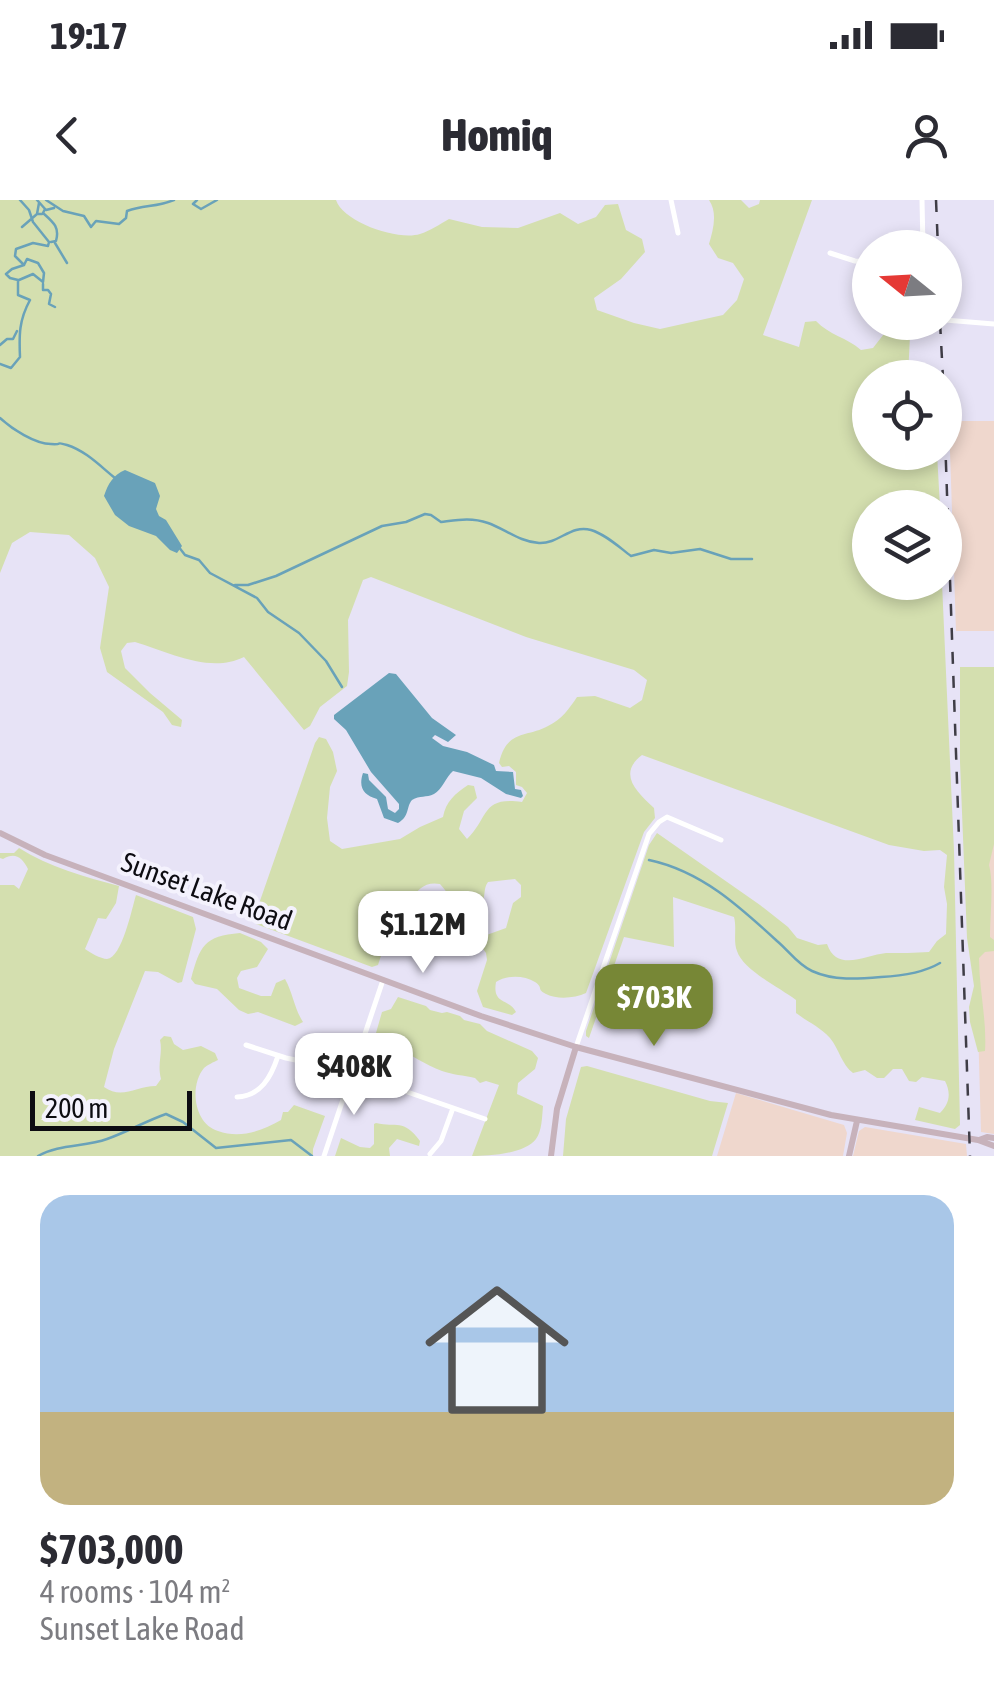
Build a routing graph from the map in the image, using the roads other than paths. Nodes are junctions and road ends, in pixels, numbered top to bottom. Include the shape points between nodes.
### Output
1 (671, 200) edge
2 (922, 200) edge
3 (923, 230) edge
4 (678, 234) dead end
5 (830, 253) dead end
6 (852, 260) edge
7 (962, 321) edge
8 (994, 324) edge
9 (0, 833) edge
10 (721, 840) dead end
11 (384, 980) junction
12 (246, 1044) dead end
13 (576, 1046) junction
14 (278, 1056) junction
15 (352, 1072) junction
16 (237, 1097) dead end
17 (453, 1108) junction
18 (485, 1118) dead end
19 (857, 1121) junction
20 (994, 1138) edge
21 (978, 1140) junction
22 (994, 1146) edge
23 (430, 1154) dead end
24 (324, 1156) edge
25 (551, 1156) edge
26 (848, 1156) edge

1 - 4 street
2 - 3 street
5 - 6 street
7 - 8 street
9 - 11 main road, Sunset Lake Road
10 - 13 street via 667,817 649,834
11 - 13 main road, Sunset Lake Road
11 - 15 street
12 - 14 street
13 - 19 main road, Sunset Lake Road
13 - 25 main road
14 - 15 street
14 - 16 street via 259,1090
15 - 17 street
15 - 24 street
17 - 18 street
17 - 23 street
19 - 21 main road, Sunset Lake Road
19 - 26 main road
20 - 21 main road, Sunset Lake Road
21 - 22 main road, Sunset Lake Road

